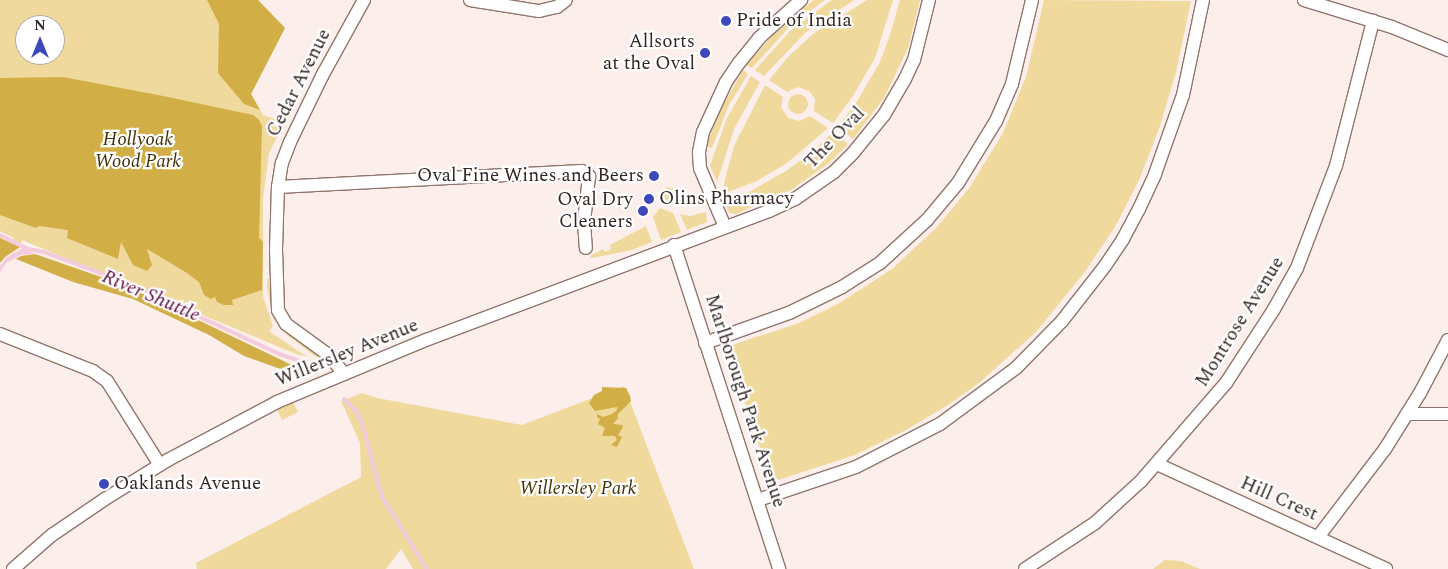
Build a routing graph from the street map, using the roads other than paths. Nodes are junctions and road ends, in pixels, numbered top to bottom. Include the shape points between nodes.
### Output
1 (364, 0) edge
2 (470, 0) edge
3 (566, 0) edge
4 (801, 0) edge
5 (929, 0) edge
6 (1032, 0) edge
7 (1203, 0) edge
8 (1304, 0) edge
9 (1373, 21) junction
10 (1448, 50) edge
11 (278, 187) junction
12 (725, 227) junction
13 (674, 246) junction
14 (586, 248) dead end
15 (0, 334) edge
16 (1448, 340) edge
17 (705, 343) junction
18 (344, 374) junction
19 (1408, 414) junction
20 (1448, 414) edge
21 (1157, 464) junction
22 (160, 465) junction
23 (758, 500) junction
24 (1318, 537) junction
25 (13, 569) edge
26 (779, 569) edge
27 (1025, 569) edge
28 (1386, 569) edge

1 - 11 street, Cedar Avenue via 290,142
2 - 3 street via 539,11 557,7
4 - 12 street via 759,38 738,63 703,132 700,168
5 - 12 street, The Oval via 920,41 905,79 884,115 853,153 834,172 795,199
6 - 17 street via 1012,84 996,121 958,184 927,220 880,263 842,287 790,313
7 - 23 street via 1182,95 1147,192 1105,266 1062,321 1016,368 940,424 856,467
8 - 9 street
9 - 10 street
9 - 21 street, Montrose Avenue via 1336,166 1297,268 1226,383
11 - 14 street via 582,171 589,176 584,222
11 - 18 street, Cedar Avenue via 278,310 286,324 330,356
12 - 13 street, Willersley Avenue
13 - 17 street, Marlborough Park Avenue
13 - 18 street, Willersley Avenue
15 - 22 street via 93,371 108,381
16 - 19 street
17 - 23 street, Marlborough Park Avenue
18 - 22 street, Willersley Avenue via 243,419
19 - 20 street
19 - 24 street
21 - 24 street, Hill Crest
21 - 27 street, Montrose Avenue via 1094,523
22 - 25 street, Willersley Avenue via 77,517
23 - 26 street, Marlborough Park Avenue
24 - 28 street, Hill Crest

